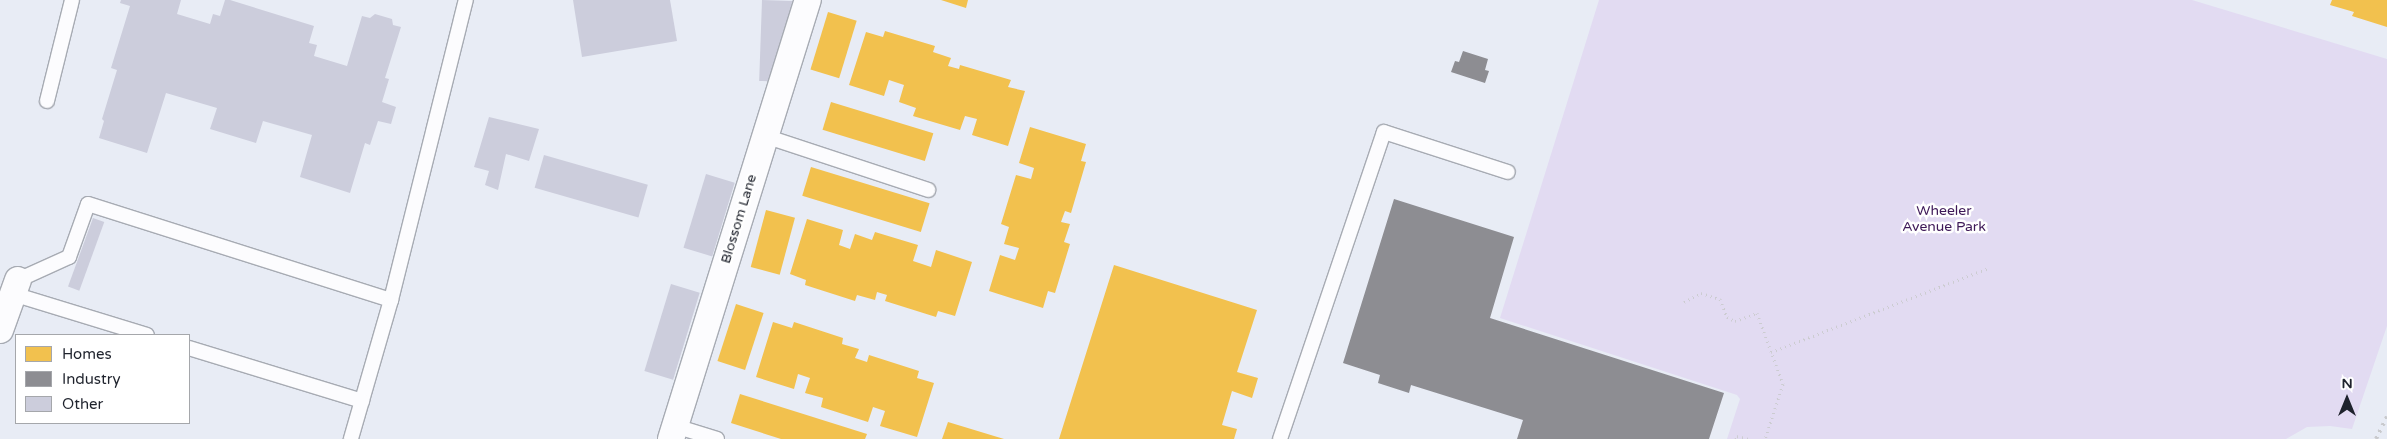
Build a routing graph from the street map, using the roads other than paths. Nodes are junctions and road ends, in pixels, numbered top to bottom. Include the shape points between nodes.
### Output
1 (72, 0) edge
2 (466, 0) edge
3 (808, 0) edge
4 (47, 101) dead end
5 (765, 136) junction
6 (1508, 172) dead end
7 (928, 190) dead end
8 (16, 287) junction
9 (391, 300) junction
10 (0, 330) edge
11 (144, 334) edge
12 (190, 348) edge
13 (362, 401) junction
14 (673, 433) edge
15 (351, 439) edge
16 (717, 439) edge
17 (1280, 439) edge

1 - 4 lane
2 - 9 lane
3 - 5 street, Blossom Lane
5 - 7 lane
5 - 14 street, Blossom Lane
6 - 17 lane via 1384,132
8 - 9 lane via 69,257 88,204
8 - 10 street
8 - 11 lane
9 - 13 lane
12 - 13 lane
13 - 15 lane
14 - 16 lane

